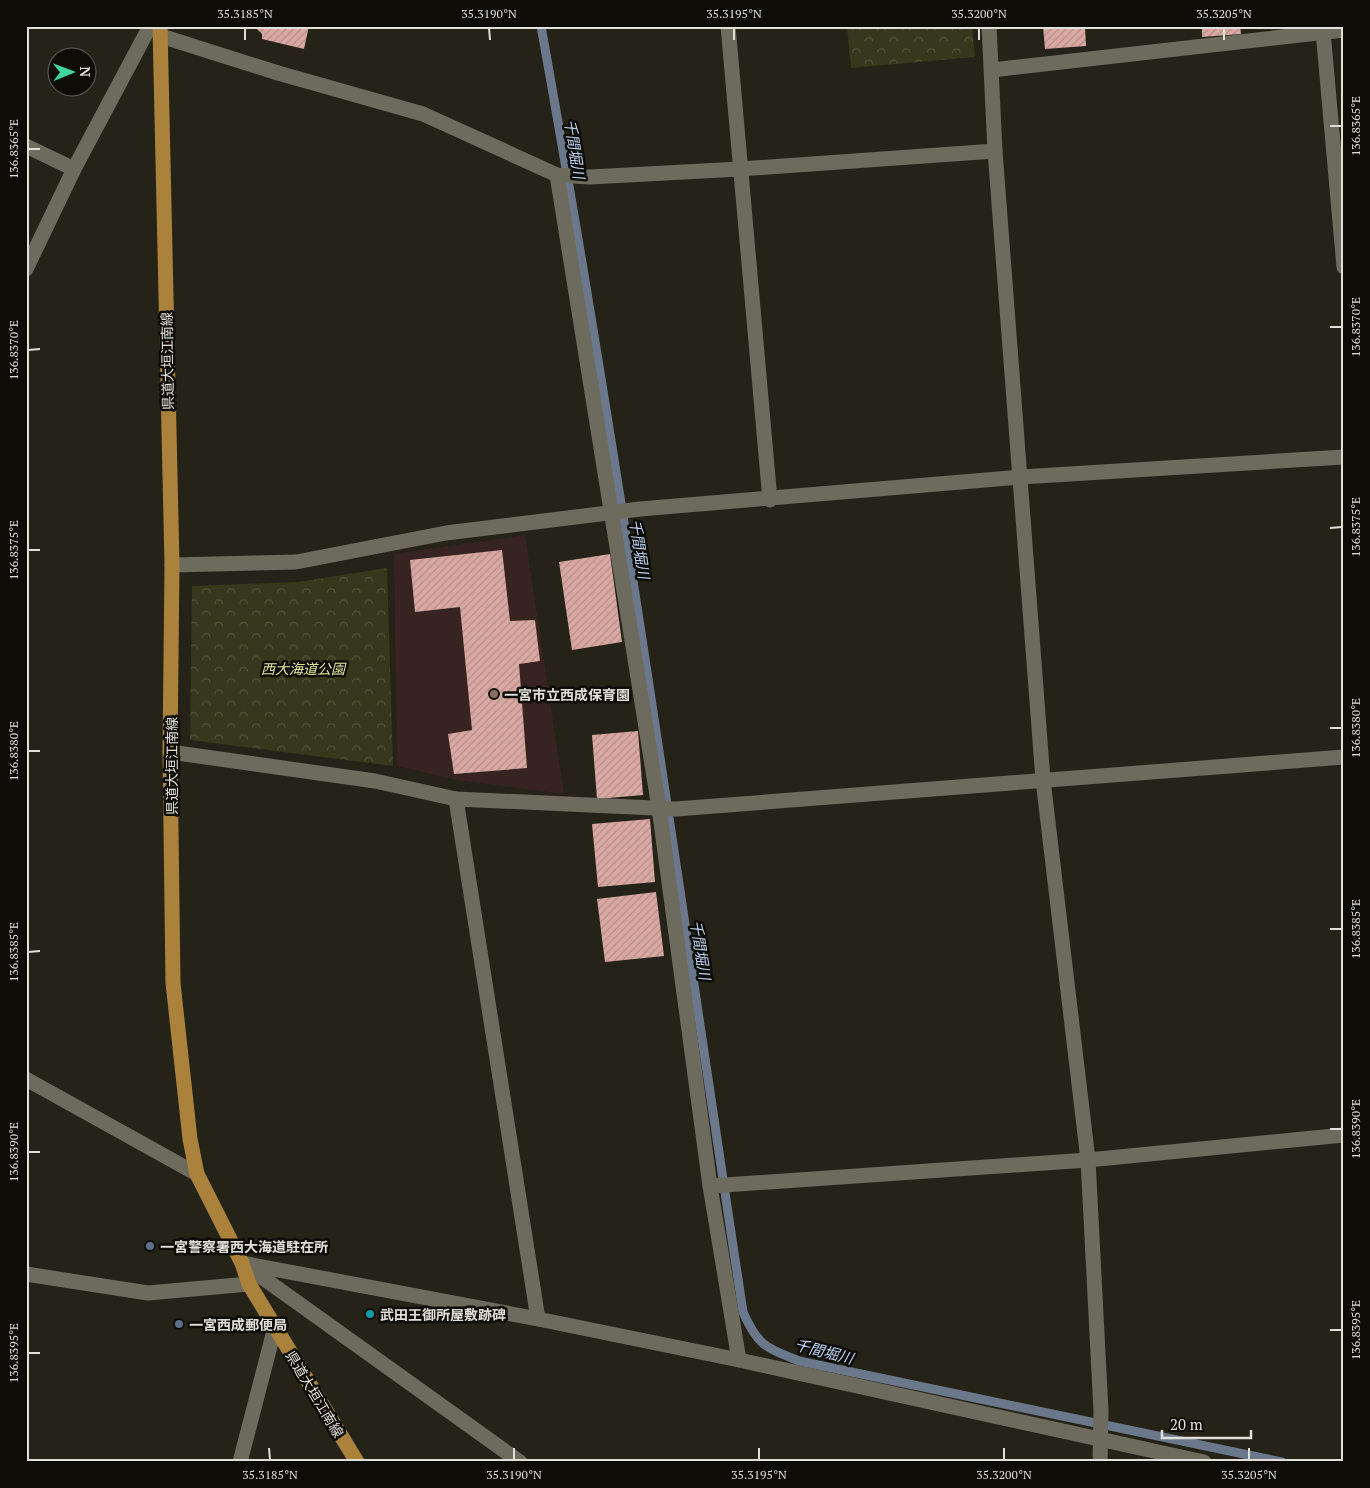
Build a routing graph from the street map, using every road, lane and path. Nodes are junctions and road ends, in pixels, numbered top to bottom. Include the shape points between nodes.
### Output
1 (728, 26) edge
2 (989, 26) edge
3 (157, 30) edge
4 (1344, 30) edge
5 (1323, 31) junction
6 (992, 70) junction
7 (26, 146) edge
8 (995, 151) junction
9 (74, 169) junction
10 (740, 169) junction
11 (560, 175) junction
12 (1344, 267) edge
13 (26, 270) edge
14 (1344, 456) edge
15 (1021, 477) junction
16 (770, 500) junction
17 (614, 512) junction
18 (172, 565) junction
19 (170, 752) junction
20 (1344, 757) edge
21 (1043, 780) junction
22 (456, 799) junction
23 (659, 808) junction
24 (29, 1087) edge
25 (1344, 1136) edge
26 (1088, 1160) junction
27 (197, 1174) junction
28 (714, 1186) junction
29 (242, 1263) junction
30 (26, 1274) edge
31 (249, 1284) junction
32 (538, 1319) junction
33 (275, 1327) junction
34 (739, 1360) junction
35 (1100, 1425) junction
36 (240, 1462) edge
37 (357, 1462) edge
38 (520, 1462) edge
39 (1100, 1462) edge
40 (1204, 1462) edge

1 - 10 street
2 - 6 street
3 - 9 street
3 - 11 street via 278,73 423,114
3 - 18 main road, 県道大垣江南線
4 - 5 street
5 - 6 street
5 - 12 street
6 - 8 street
7 - 9 street
8 - 10 street
8 - 15 street
9 - 13 street
10 - 11 street
10 - 16 street
11 - 17 street
14 - 15 street
15 - 16 street
15 - 21 street
16 - 17 street
17 - 18 street via 446,533 296,562
17 - 23 street
18 - 19 main road, 県道大垣江南線
19 - 22 street via 375,780
19 - 27 main road, 県道大垣江南線 via 173,983 190,1139
20 - 21 street
21 - 23 street
21 - 26 street
22 - 23 street
22 - 32 street
23 - 28 street
24 - 27 street
25 - 26 street
26 - 28 street
26 - 35 street
27 - 29 main road, 県道大垣江南線
28 - 34 street
29 - 31 main road, 県道大垣江南線
29 - 32 street
29 - 38 street
30 - 31 street via 148,1293
31 - 33 main road, 県道大垣江南線
32 - 34 street
33 - 36 street
33 - 37 main road, 県道大垣江南線
34 - 35 street
35 - 39 street
35 - 40 street

